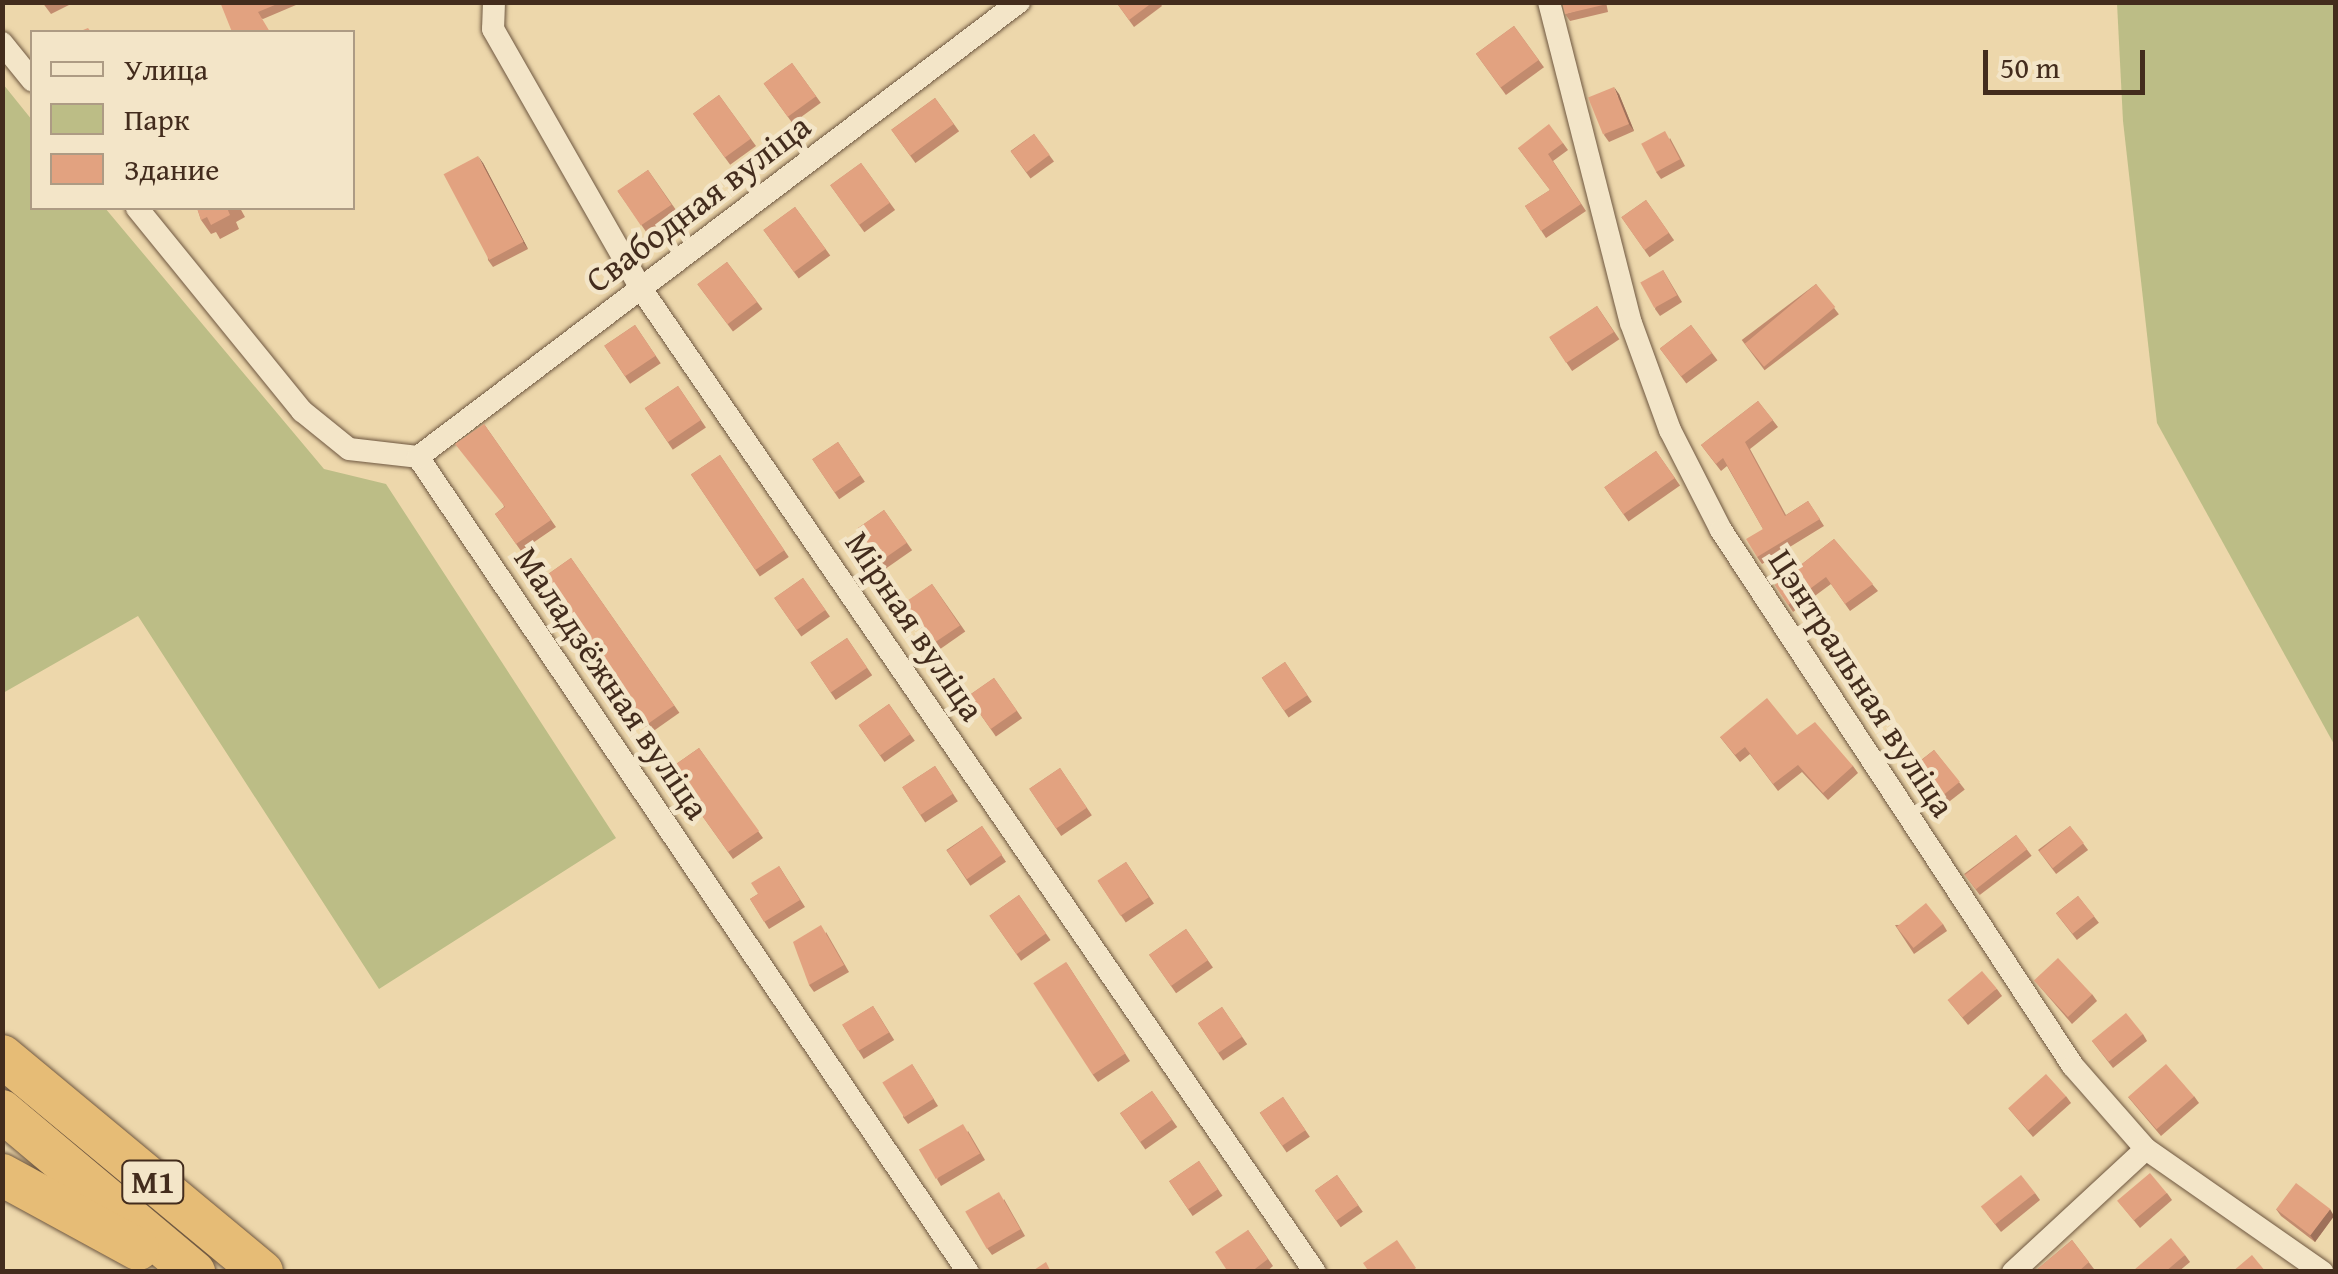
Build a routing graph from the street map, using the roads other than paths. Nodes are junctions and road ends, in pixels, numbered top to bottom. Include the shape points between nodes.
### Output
1 (494, 2) edge
2 (1019, 2) edge
3 (1549, 2) edge
4 (2, 43) edge
5 (30, 78) edge
6 (139, 210) edge
7 (642, 290) junction
8 (418, 458) junction
9 (2, 1042) edge
10 (2, 1056) edge
11 (45, 1092) junction
12 (2, 1111) edge
13 (2146, 1150) junction
14 (2, 1175) edge
15 (178, 1272) edge
16 (194, 1272) edge
17 (262, 1272) edge
18 (968, 1272) edge
19 (1315, 1272) edge
20 (2013, 1272) edge
21 (2322, 1272) edge

1 - 7 street, Мірная вуліца via 493,29
2 - 7 street, Свабодная вуліца
3 - 13 street, Цэнтральная вуліца via 1632,323 1670,430 1721,530 2073,1066
4 - 5 street
6 - 8 street via 302,411 349,450
7 - 8 street, Свабодная вуліца
7 - 19 street, Мірная вуліца
8 - 18 street, Маладзёжная вуліца
9 - 11 highway
10 - 11 highway, М1
11 - 17 highway, М1
12 - 16 highway, М1
13 - 20 street
13 - 21 street, Цэнтральная вуліца
14 - 15 highway

